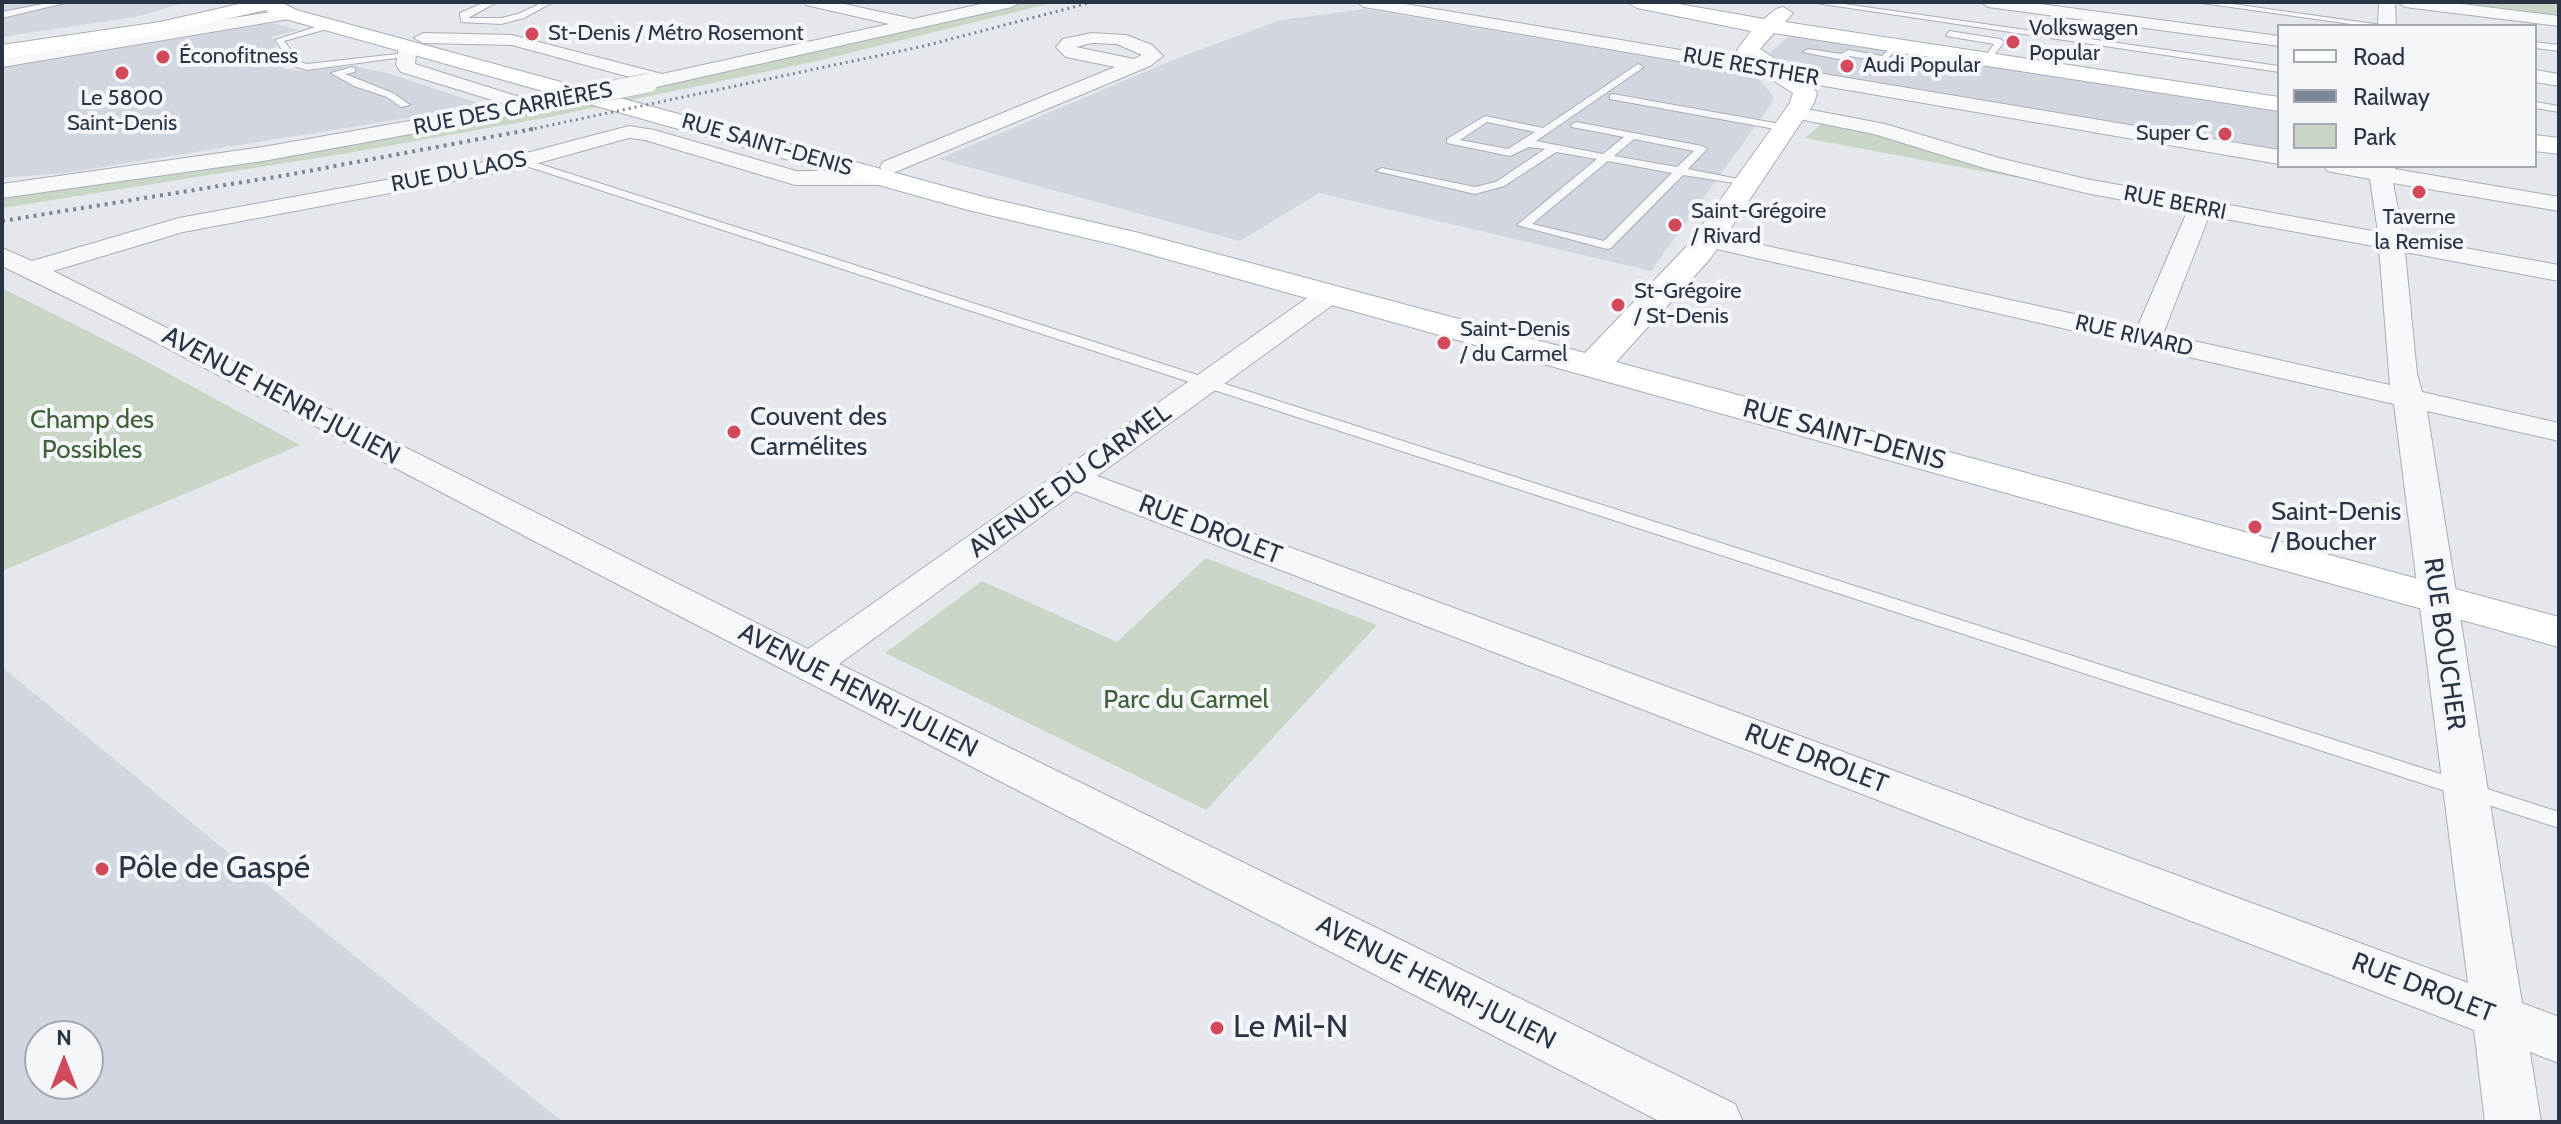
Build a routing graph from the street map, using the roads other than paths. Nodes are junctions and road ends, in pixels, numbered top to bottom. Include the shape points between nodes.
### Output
1 (57, 2) edge
2 (493, 2) edge
3 (549, 2) edge
4 (812, 2) edge
5 (1012, 2) edge
6 (1364, 2) edge
7 (1637, 2) edge
8 (1799, 2) edge
9 (1813, 2) edge
10 (1988, 2) edge
11 (2199, 2) edge
12 (2387, 2) edge
13 (2405, 2) edge
14 (274, 4) edge
15 (1615, 4) edge
16 (1663, 4) edge
17 (2, 15) edge
18 (2559, 21) edge
19 (2370, 24) edge
20 (2386, 24) edge
21 (331, 25) junction
22 (918, 25) junction
23 (1770, 26) junction
24 (1945, 33) dead end
25 (2277, 41) edge
26 (2, 45) edge
27 (1897, 45) junction
28 (2537, 45) edge
29 (2559, 48) edge
30 (410, 50) junction
31 (2, 52) edge
32 (1808, 52) dead end
33 (1988, 60) junction
34 (2, 61) edge
35 (1135, 65) dead end
36 (1638, 67) dead end
37 (2277, 69) edge
38 (1776, 72) junction
39 (2537, 76) edge
40 (2559, 80) edge
41 (656, 82) junction
42 (1613, 97) dead end
43 (2277, 104) edge
44 (405, 105) dead end
45 (2537, 105) edge
46 (527, 107) junction
47 (2559, 109) edge
48 (1791, 121) junction
49 (1576, 125) dead end
50 (1544, 131) junction
51 (1632, 136) junction
52 (1527, 143) junction
53 (2537, 143) edge
54 (2559, 146) edge
55 (1554, 148) junction
56 (1603, 157) junction
57 (2277, 157) edge
58 (521, 161) junction
59 (2359, 168) edge
60 (2383, 170) edge
61 (1382, 171) dead end
62 (1680, 171) junction
63 (888, 172) junction
64 (1749, 184) junction
65 (5, 191) edge
66 (2559, 204) edge
67 (2200, 208) junction
68 (1708, 240) junction
69 (2391, 243) junction
70 (2, 256) edge
71 (32, 269) junction
72 (2559, 273) edge
73 (1329, 295) junction
74 (2147, 339) junction
75 (1593, 366) junction
76 (1206, 384) junction
77 (2408, 397) junction
78 (2559, 432) edge
79 (1074, 479) junction
80 (2437, 599) junction
81 (2559, 632) edge
82 (809, 667) junction
83 (2464, 789) junction
84 (2559, 820) edge
85 (2497, 1015) junction
86 (2559, 1040) edge
87 (1715, 1122) edge
88 (2513, 1122) edge

1 - 17 lane via 61,3
2 - 3 lane via 471,10 464,20 501,21
4 - 22 street
5 - 22 street, RUE DES CARRIÈRES
6 - 38 street, RUE RESTHER
7 - 16 main road
8 - 23 main road
9 - 37 lane
10 - 25 street
11 - 19 lane
12 - 20 street
13 - 18 street
14 - 21 main road, RUE SAINT-DENIS
14 - 26 main road
14 - 30 main road, RUE SAINT-DENIS via 309,8
14 - 31 main road
14 - 34 street
15 - 16 main road
16 - 23 main road
21 - 30 main road, RUE SAINT-DENIS
21 - 30 lane via 279,40 297,64 307,67
22 - 41 street, RUE DES CARRIÈRES
23 - 27 main road
23 - 38 main road via 1748,50
24 - 33 lane via 2000,42
27 - 32 lane via 1884,59
27 - 33 main road
28 - 29 lane
30 - 41 street, RUE SAINT-DENIS via 512,40
30 - 44 lane via 336,73
30 - 46 street, RUE SAINT-DENIS via 405,67
30 - 63 main road, RUE SAINT-DENIS
33 - 43 main road
35 - 63 street
36 - 50 lane
38 - 48 main road via 1804,89
38 - 57 street, RUE RESTHER
39 - 40 street
41 - 46 street, RUE DES CARRIÈRES, bridge
42 - 48 lane
45 - 47 lane
46 - 65 street, RUE DES CARRIÈRES via 304,147
48 - 64 main road
48 - 67 street, RUE BERRI via 1878,128 2047,177
49 - 51 lane
50 - 52 lane
50 - 52 lane via 1485,119 1451,141 1510,153
51 - 56 lane
51 - 62 lane via 1702,149
52 - 55 lane
53 - 54 main road
55 - 56 lane
55 - 61 lane via 1500,184 1475,191
56 - 62 lane
56 - 62 lane via 1523,225 1607,245
58 - 63 street, RUE DU LAOS via 634,132 795,178
58 - 71 street, RUE DU LAOS via 179,225
58 - 76 lane
59 - 60 street
60 - 66 street
60 - 69 street, RUE BOUCHER
62 - 64 lane
63 - 73 main road, RUE SAINT-DENIS via 978,204
64 - 68 main road
67 - 69 street, RUE BERRI
67 - 74 street
68 - 74 street, RUE RIVARD
68 - 75 main road
69 - 72 street, RUE BERRI
69 - 77 street, RUE BOUCHER
70 - 71 street, AVENUE HENRI-JULIEN
71 - 82 street, AVENUE HENRI-JULIEN
73 - 75 main road, RUE SAINT-DENIS
73 - 76 street, AVENUE DU CARMEL
74 - 77 street, RUE RIVARD
75 - 80 main road, RUE SAINT-DENIS
76 - 79 street, AVENUE DU CARMEL
76 - 83 lane
77 - 78 street, RUE RIVARD
77 - 80 street, RUE BOUCHER
79 - 82 street, AVENUE DU CARMEL
79 - 85 street, RUE DROLET
80 - 81 main road, RUE SAINT-DENIS
80 - 83 street, RUE BOUCHER
82 - 87 street, AVENUE HENRI-JULIEN
83 - 84 lane
83 - 85 street, RUE BOUCHER
85 - 86 street, RUE DROLET
85 - 88 street, RUE BOUCHER

